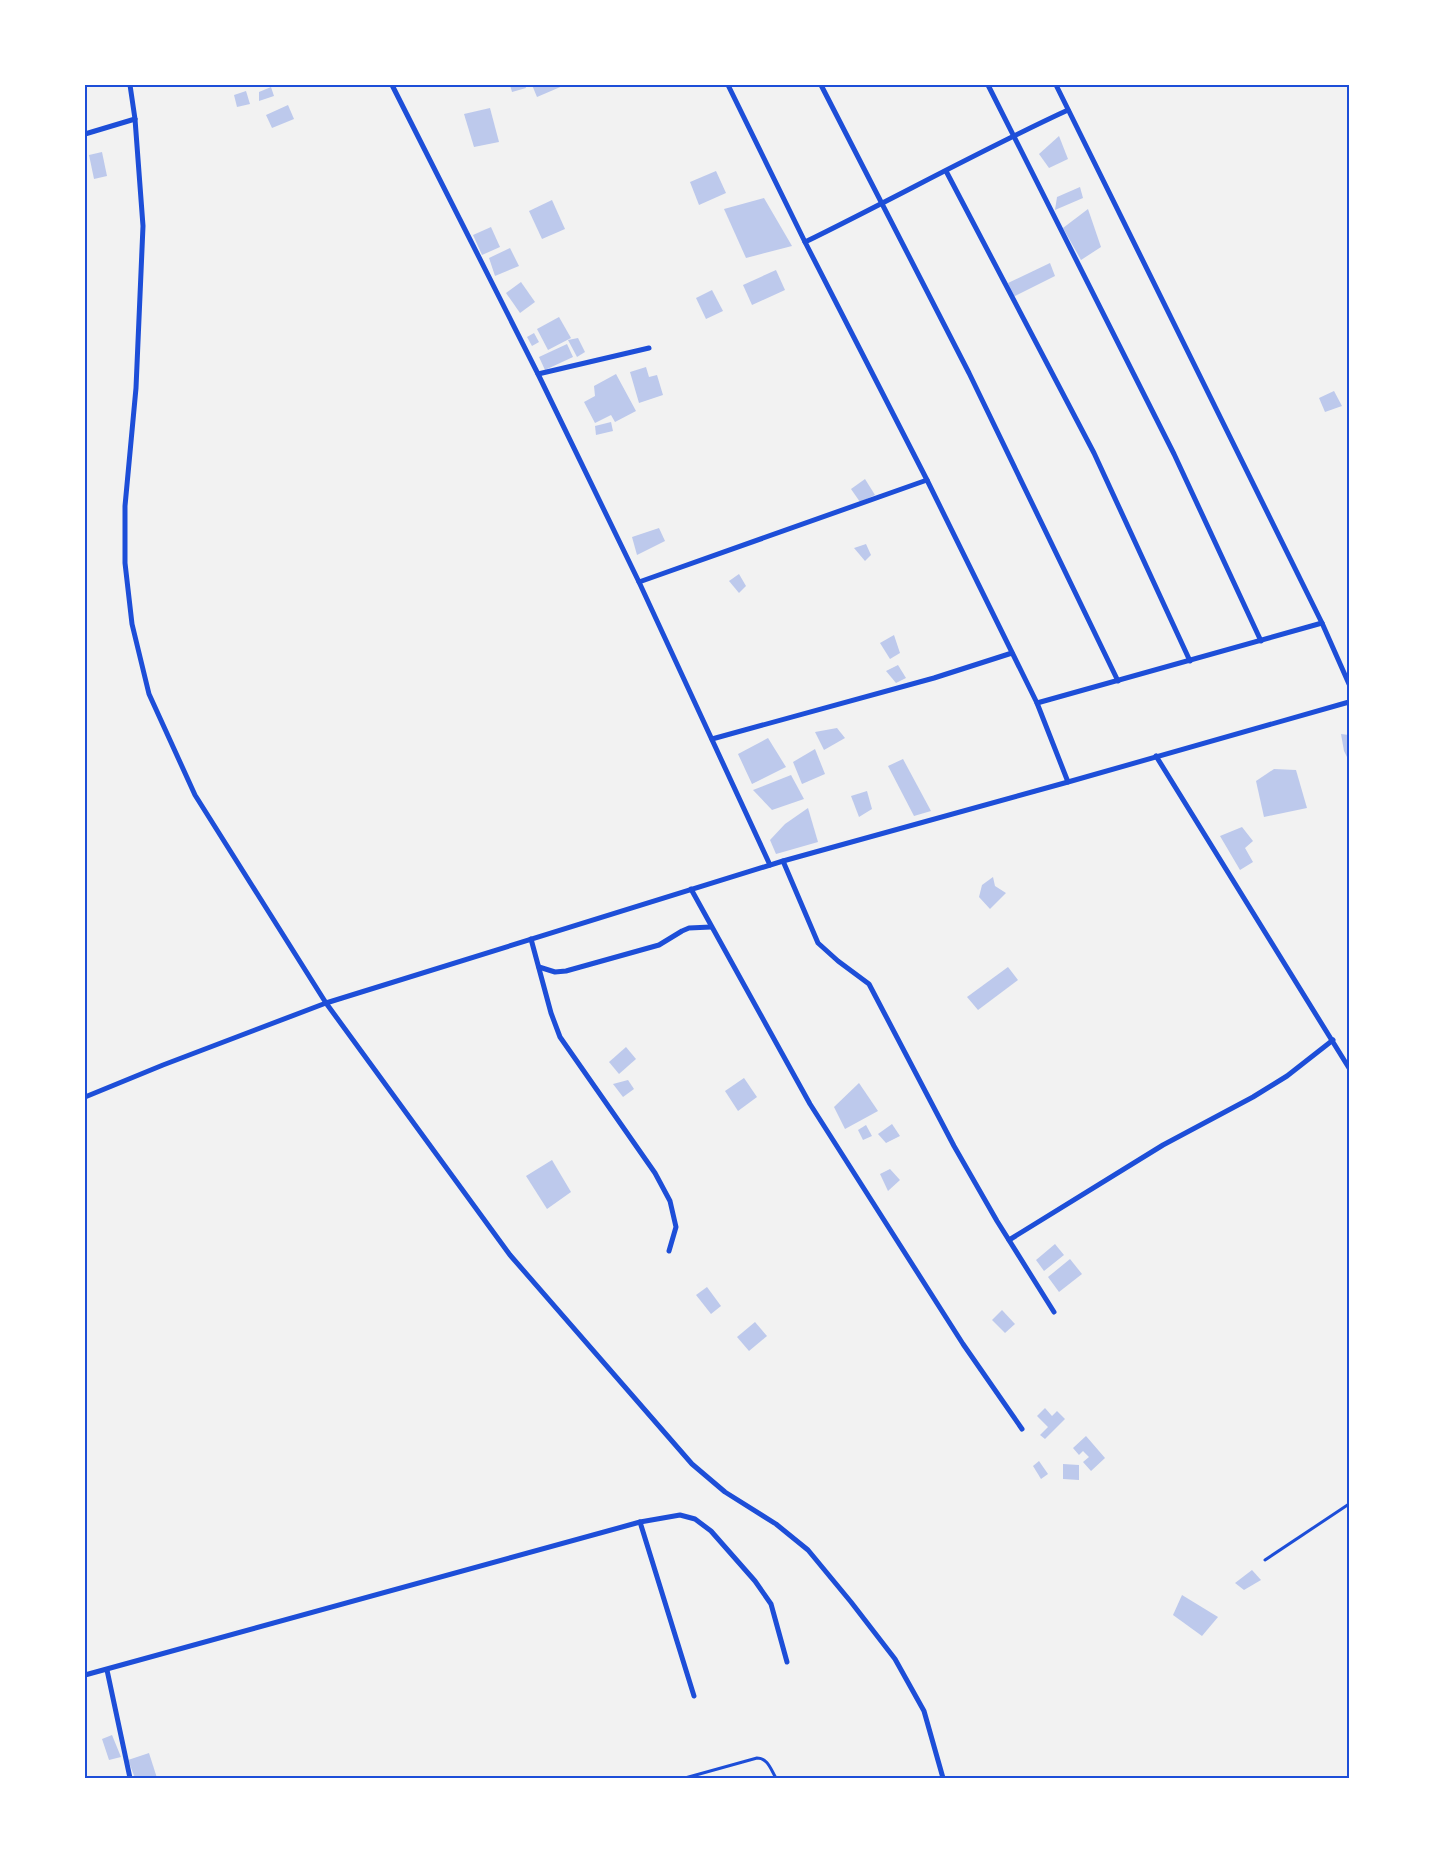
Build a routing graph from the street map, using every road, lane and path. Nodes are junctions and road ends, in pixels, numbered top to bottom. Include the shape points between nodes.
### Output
1 (130, 85) edge
2 (392, 85) edge
3 (728, 85) edge
4 (821, 85) edge
5 (988, 85) edge
6 (1056, 85) edge
7 (1068, 110) junction
8 (135, 119) junction
9 (85, 134) edge
10 (1014, 135) junction
11 (946, 171) junction
12 (882, 204) junction
13 (805, 242) junction
14 (649, 348) dead end
15 (538, 374) junction
16 (927, 480) junction
17 (638, 582) junction
18 (1322, 623) junction
19 (1261, 641) junction
20 (1012, 653) junction
21 (1190, 661) junction
22 (1118, 681) junction
23 (1349, 684) edge
24 (1349, 702) edge
25 (1037, 704) junction
26 (712, 739) junction
27 (1156, 756) junction
28 (1068, 782) junction
29 (783, 860) junction
30 (770, 864) junction
31 (690, 889) junction
32 (711, 927) junction
33 (531, 939) junction
34 (539, 967) junction
35 (326, 1003) junction
36 (1333, 1040) junction
37 (1349, 1068) edge
38 (85, 1097) edge
39 (1009, 1240) junction
40 (669, 1251) dead end
41 (1054, 1312) dead end
42 (1022, 1429) dead end
43 (1349, 1504) edge
44 (640, 1522) junction
45 (1265, 1560) dead end
46 (787, 1662) dead end
47 (107, 1670) junction
48 (85, 1675) edge
49 (694, 1696) dead end
50 (130, 1778) edge
51 (684, 1778) edge
52 (776, 1778) edge
53 (943, 1778) edge

1 - 8 street
2 - 15 street
3 - 13 street
4 - 12 street
5 - 10 street
6 - 7 street
7 - 10 street
7 - 18 street
8 - 9 street
8 - 35 street via 143,226 136,388 125,506 125,563 132,624 149,694 194,795
10 - 11 street
10 - 19 street via 1174,454
11 - 12 street
11 - 21 street via 1094,453
12 - 13 street
12 - 22 street via 969,373
13 - 16 street
14 - 15 street
15 - 17 street
16 - 17 street
16 - 20 street
17 - 26 street
18 - 19 street
18 - 23 street
19 - 21 street
20 - 25 street
20 - 26 street
21 - 22 street
22 - 25 street
24 - 27 street
25 - 28 street
26 - 30 street
27 - 28 street
27 - 36 street
28 - 29 street
29 - 30 street
29 - 39 street via 818,943 869,984 954,1146
30 - 31 street
31 - 32 street
31 - 33 street
32 - 34 street via 689,928 659,945 566,971 555,972
32 - 42 street via 810,1104 963,1344
33 - 34 street
33 - 35 street
34 - 40 street via 560,1037 655,1173 670,1201 676,1227
35 - 38 street
35 - 53 street via 510,1255 686,1457 725,1492 776,1524 808,1550 851,1602 895,1659 924,1711
36 - 37 street
36 - 39 street via 1287,1076 1253,1097 1163,1145
39 - 41 street
43 - 45 path
44 - 46 street via 680,1515 695,1519 711,1531 771,1604
44 - 47 street
44 - 49 street
47 - 48 street
47 - 50 street
51 - 52 path via 762,1758

